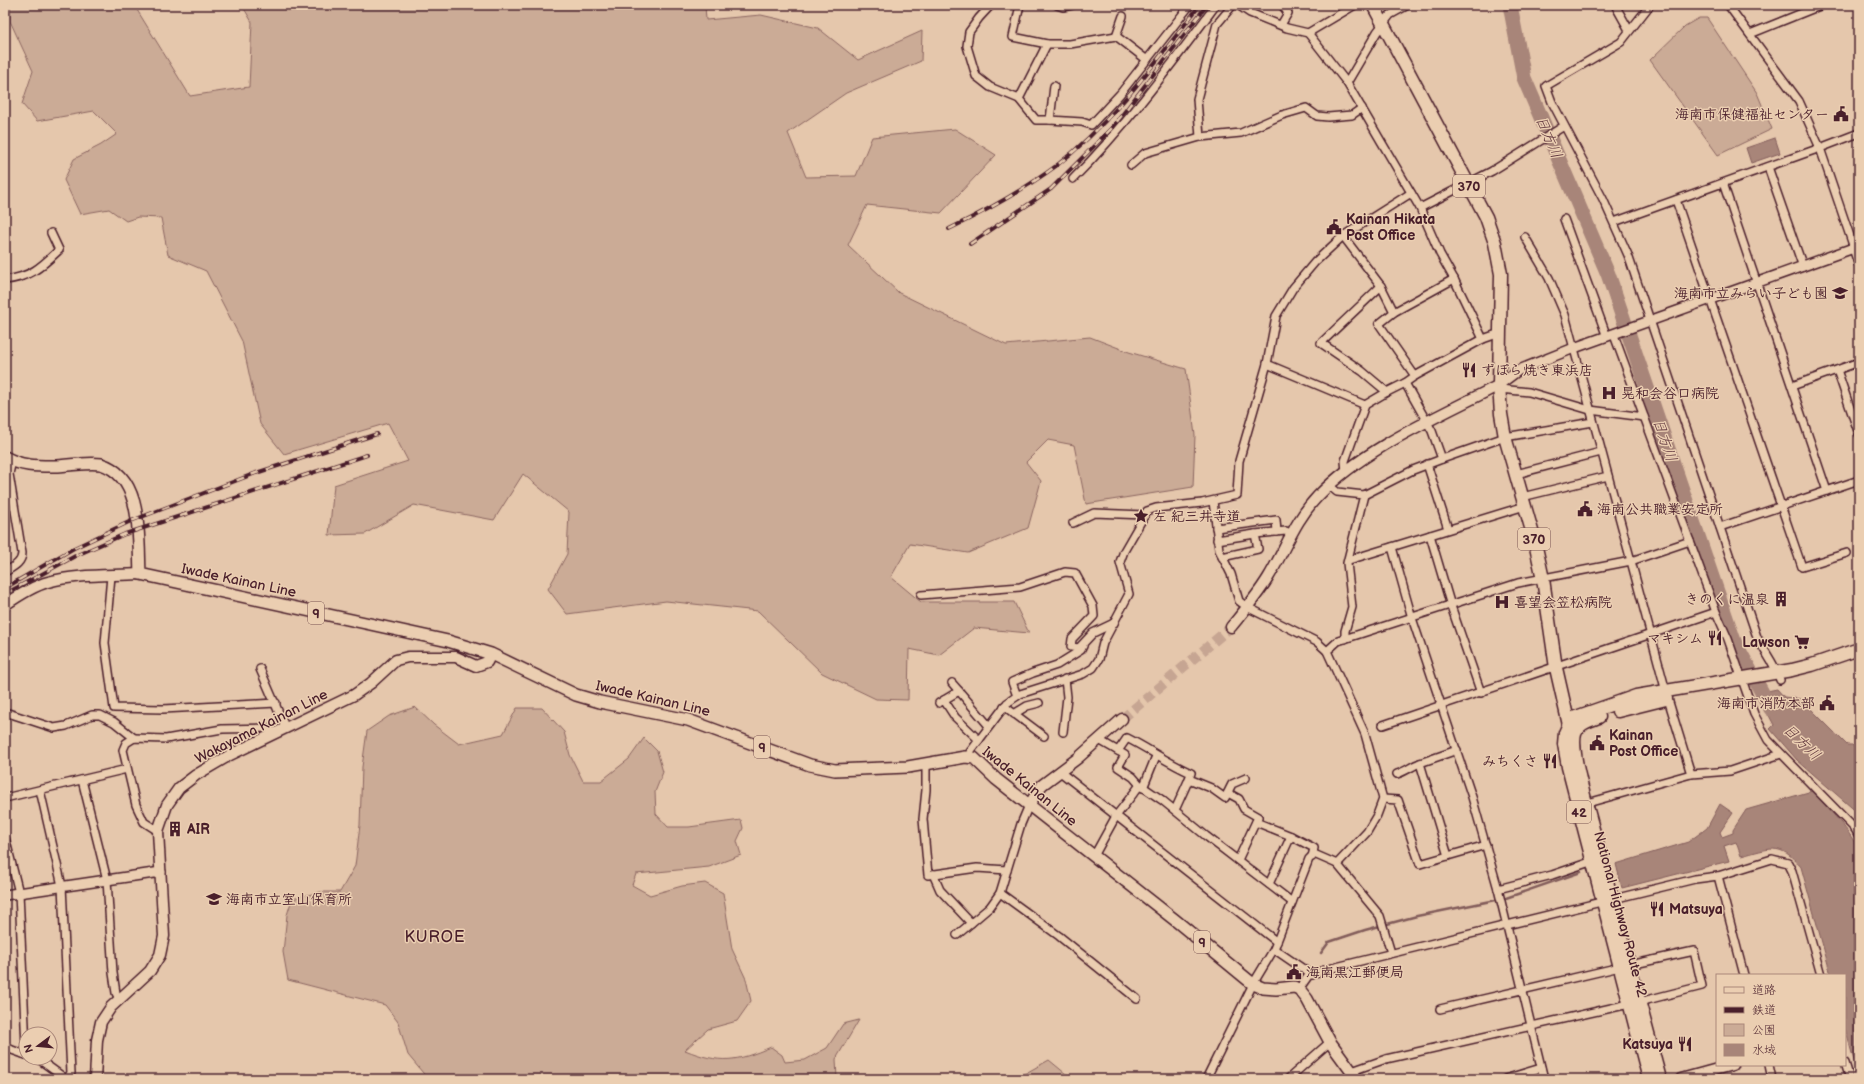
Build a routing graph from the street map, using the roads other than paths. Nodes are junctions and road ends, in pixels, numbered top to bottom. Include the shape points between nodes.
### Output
1 (991, 5) edge
2 (1020, 5) edge
3 (1057, 5) edge
4 (1072, 5) edge
5 (1216, 5) edge
6 (1233, 5) edge
7 (1238, 5) edge
8 (1282, 5) edge
9 (1355, 5) edge
10 (1373, 5) edge
11 (1408, 5) edge
12 (1615, 5) edge
13 (1650, 5) edge
14 (1728, 5) edge
15 (1822, 5) edge
16 (1187, 6) edge
17 (1807, 8) edge
18 (1123, 16) dead end
19 (1384, 24) junction
20 (1280, 25) junction
21 (1629, 30) junction
22 (1308, 33) junction
23 (1750, 34) junction
24 (1116, 36) junction
25 (1047, 44) junction
26 (1147, 60) junction
27 (1347, 83) junction
28 (1054, 86) dead end
29 (1019, 99) junction
30 (1362, 108) junction
31 (1050, 120) junction
32 (1562, 128) junction
33 (1859, 133) edge
34 (1200, 137) junction
35 (1820, 148) junction
36 (1131, 164) dead end
37 (1768, 167) junction
38 (1073, 179) dead end
39 (1468, 183) junction
40 (1723, 183) junction
41 (1411, 193) junction
42 (1676, 200) junction
43 (1420, 208) junction
44 (1564, 219) dead end
45 (1614, 222) junction
46 (51, 233) dead end
47 (1343, 236) junction
48 (1526, 237) dead end
49 (1857, 247) edge
50 (1859, 263) edge
51 (1803, 267) junction
52 (5, 280) edge
53 (1454, 280) junction
54 (1757, 283) junction
55 (1381, 286) junction
56 (1711, 300) junction
57 (1394, 312) junction
58 (1649, 322) junction
59 (1500, 333) junction
60 (1613, 335) junction
61 (1483, 339) junction
62 (1574, 348) junction
63 (1859, 362) edge
64 (1266, 364) junction
65 (1837, 370) junction
66 (1415, 376) junction
67 (1405, 383) junction
68 (1792, 386) junction
69 (1500, 387) junction
70 (1387, 392) junction
71 (1365, 405) junction
72 (1590, 410) junction
73 (1644, 417) junction
74 (1593, 422) junction
75 (1427, 423) junction
76 (1859, 434) edge
77 (1505, 437) junction
78 (1601, 452) junction
79 (9, 459) edge
80 (1442, 459) junction
81 (1427, 464) junction
82 (1346, 472) junction
83 (1516, 474) junction
84 (1608, 476) junction
85 (1859, 480) edge
86 (1330, 486) junction
87 (1827, 491) junction
88 (1364, 495) junction
89 (1213, 501) junction
90 (1524, 502) junction
91 (1781, 506) junction
92 (1145, 515) junction
93 (1073, 523) dead end
94 (1720, 527) junction
95 (1216, 528) junction
96 (1448, 529) junction
97 (1277, 532) junction
98 (1255, 534) junction
99 (1291, 534) junction
100 (1430, 535) junction
101 (1217, 540) junction
102 (1690, 541) junction
103 (1392, 546) junction
104 (1847, 553) dead end
105 (1222, 557) junction
106 (1349, 560) junction
107 (1631, 561) junction
108 (5, 572) edge
109 (140, 574) junction
110 (111, 576) junction
111 (1543, 578) junction
112 (921, 595) dead end
113 (5, 605) edge
114 (1451, 606) junction
115 (1247, 608) junction
116 (1716, 612) junction
117 (1412, 618) junction
118 (1114, 623) junction
119 (1230, 626) tunnel mouth
120 (1651, 634) junction
121 (1345, 639) junction
122 (1086, 641) junction
123 (1859, 649) edge
124 (1327, 651) junction
125 (491, 654) junction
126 (1859, 658) edge
127 (1556, 668) junction
128 (260, 669) dead end
129 (1777, 677) junction
130 (1065, 679) junction
131 (1745, 682) junction
132 (952, 683) dead end
133 (959, 691) junction
134 (1481, 692) junction
135 (1667, 695) junction
136 (1017, 696) junction
137 (1562, 696) junction
138 (276, 703) junction
139 (1039, 703) dead end
140 (1004, 706) junction
141 (1442, 706) junction
142 (5, 712) edge
143 (1590, 712) junction
144 (1014, 714) junction
145 (1122, 719) tunnel mouth
146 (1569, 724) junction
147 (1383, 725) dead end
148 (989, 726) junction
149 (286, 728) junction
150 (1063, 732) dead end
151 (275, 734) junction
152 (1044, 736) dead end
153 (134, 738) junction
154 (979, 740) junction
155 (1099, 740) junction
156 (1570, 748) junction
157 (1457, 750) junction
158 (1118, 751) junction
159 (1781, 754) junction
160 (1156, 756) junction
161 (970, 757) junction
162 (1420, 763) junction
163 (926, 765) junction
164 (127, 769) junction
165 (1059, 771) junction
166 (1397, 774) dead end
167 (1691, 774) junction
168 (1246, 778) dead end
169 (1189, 779) junction
170 (82, 780) junction
171 (1142, 787) junction
172 (40, 790) junction
173 (1226, 795) junction
174 (5, 798) edge
175 (1383, 799) junction
176 (1029, 804) junction
177 (1582, 804) junction
178 (1175, 810) junction
179 (1116, 816) junction
180 (1256, 822) junction
181 (158, 831) junction
182 (5, 836) edge
183 (1291, 836) junction
184 (1859, 836) edge
185 (1486, 845) junction
186 (1094, 856) junction
187 (1448, 856) junction
188 (1312, 857) junction
189 (1238, 860) junction
190 (1596, 860) junction
191 (1337, 864) junction
192 (1007, 870) junction
193 (162, 872) junction
194 (933, 874) junction
195 (1718, 876) junction
196 (107, 880) junction
197 (1269, 884) junction
198 (62, 886) junction
199 (1498, 889) junction
200 (19, 892) junction
201 (1000, 893) junction
202 (5, 895) edge
203 (1608, 900) junction
204 (1292, 902) junction
205 (971, 923) junction
206 (1506, 925) junction
207 (957, 935) dead end
208 (1275, 945) junction
209 (1391, 953) junction
210 (1625, 966) junction
211 (1312, 974) junction
212 (1744, 974) edge
213 (1821, 974) edge
214 (1253, 984) junction
215 (1298, 989) junction
216 (1522, 990) junction
217 (119, 999) junction
218 (1137, 999) dead end
219 (1634, 1003) junction
220 (1440, 1009) dead end
221 (25, 1026) edge
222 (1531, 1027) junction
223 (1330, 1042) junction
224 (5, 1046) edge
225 (18, 1052) edge
226 (48, 1066) edge
227 (1728, 1066) edge
228 (1769, 1066) edge
229 (1846, 1066) edge
230 (1541, 1068) junction
231 (1354, 1075) edge
232 (1292, 1078) edge
233 (66, 1079) edge
234 (95, 1079) edge
235 (1206, 1079) edge
236 (1505, 1079) edge
237 (1544, 1079) edge
238 (1649, 1079) edge
239 (1660, 1079) edge
240 (1681, 1079) edge
241 (1772, 1079) edge
242 (1850, 1079) edge

1 - 29 street via 969,32 967,46 976,76 990,86
2 - 25 street via 1013,37
3 - 4 street
5 - 38 street via 1132,114
6 - 34 street via 1217,24 1197,99
7 - 20 street via 1250,14
8 - 20 street via 1288,13
9 - 22 street
10 - 19 highway, 370
11 - 19 street via 1390,15
12 - 21 street
13 - 21 street
14 - 23 street
15 - 17 street
16 - 26 street
17 - 23 street
18 - 24 street
19 - 27 street
19 - 39 highway, 370
20 - 22 street
21 - 32 street via 1621,42 1546,86
22 - 27 street
23 - 35 street via 1800,101
24 - 25 street via 1070,44
24 - 26 street
25 - 29 street
26 - 31 street via 1091,125
27 - 30 street
28 - 31 street
29 - 31 street via 1036,120
30 - 34 street via 1352,115 1328,117 1317,116 1306,108 1282,115 1241,133
30 - 41 street
32 - 39 street
32 - 45 street
33 - 35 street
34 - 36 street via 1145,154
35 - 37 street
35 - 49 street
37 - 40 street
37 - 51 street
39 - 43 street
39 - 59 highway, 370 via 1486,217 1495,243 1501,274
40 - 42 street
40 - 54 street
41 - 43 street
41 - 47 street
42 - 45 street
42 - 56 street
43 - 53 street
44 - 60 street
45 - 58 street via 1628,255
46 - 52 street via 60,250 38,270 17,279
47 - 55 street
47 - 64 street via 1315,262 1293,288 1276,316
48 - 62 street via 1549,278 1565,315
49 - 50 street
49 - 51 street
51 - 54 street
53 - 57 street
53 - 61 street
54 - 56 street
54 - 68 street
55 - 57 street
55 - 70 street via 1321,343
56 - 58 street
56 - 91 street
57 - 66 street via 1379,324
58 - 60 street
58 - 94 street
59 - 61 street
59 - 69 highway, 370
60 - 62 street
60 - 73 street
61 - 66 street
62 - 69 street via 1519,370
62 - 72 street
63 - 65 street
64 - 71 street
64 - 89 street via 1239,461 1237,495
65 - 68 street
65 - 76 street
66 - 67 street
67 - 70 street
67 - 75 street
68 - 87 street
69 - 72 street via 1529,392
69 - 75 main road
69 - 77 highway, 370
70 - 71 street
71 - 82 street via 1345,461
72 - 73 street
72 - 74 street
73 - 102 street
74 - 77 street
74 - 78 street
75 - 80 street
75 - 82 main road via 1373,453
77 - 80 street
77 - 83 highway, 370
78 - 83 street
78 - 84 street
79 - 108 street via 22,558
79 - 109 main road via 34,467 100,464 119,476 131,491 135,507
80 - 81 street
81 - 88 street
81 - 96 street
82 - 86 main road
83 - 90 highway, 370
84 - 90 street
84 - 107 street
85 - 87 street
86 - 88 street via 1336,492
86 - 99 main road via 1318,496
87 - 91 street
88 - 106 street
89 - 92 street via 1156,508 1147,511
89 - 95 street
90 - 96 street
90 - 111 highway, 370
91 - 94 street
91 - 104 street via 1802,567
92 - 93 street via 1094,514
92 - 118 street via 1120,562 1129,594
94 - 129 street via 1757,637 1765,654 1776,666
95 - 97 street via 1276,520
95 - 101 street
96 - 100 street
97 - 98 street
97 - 99 street via 1286,531
98 - 101 street
98 - 105 street via 1258,549
99 - 115 main road via 1268,577
100 - 103 street
100 - 114 street
101 - 105 street
102 - 107 street
102 - 116 street
103 - 106 street
103 - 117 street
105 - 115 street via 1240,601
106 - 121 street via 1347,563 1352,607
107 - 111 street
107 - 120 street
109 - 110 main road
109 - 125 main road, Iwade Kainan Line / 9 via 448,641
110 - 113 main road via 48,582
110 - 138 street via 105,643 114,708 163,709
111 - 114 street via 1518,583
111 - 127 highway, 370
112 - 122 street via 1020,587 1065,572 1075,573 1093,606 1094,616 1072,639 1071,647 1079,648
114 - 117 street
114 - 134 street
115 - 119 main road
115 - 124 street via 1317,642
116 - 120 street
116 - 131 street
117 - 121 street
117 - 141 street
118 - 122 street via 1093,633
118 - 130 street via 1093,668
120 - 127 street
120 - 135 street
121 - 124 street via 1338,641
122 - 136 street via 1082,650 1058,665 1012,682
123 - 129 highway, National Highway Route 42 / 42
124 - 175 street via 1365,734
125 - 149 main road, Wakayama Kainan Line via 487,662 476,666 456,658 441,656 396,660 354,695
125 - 163 main road, Iwade Kainan Line / 9 via 576,695 688,720 810,765 835,770
126 - 129 highway, National Highway Route 42 / 42 via 1812,673
127 - 134 street
127 - 137 highway, 370
128 - 138 street
129 - 131 highway, National Highway Route 42 / 42
130 - 136 street
130 - 150 street via 1067,697
131 - 135 highway, National Highway Route 42 / 42
131 - 159 street via 1762,731
132 - 133 street
133 - 148 street
133 - 154 street via 942,701
134 - 141 street
135 - 143 highway, National Highway Route 42 / 42 via 1636,696
135 - 156 highway, National Highway Route 42 / 42 via 1584,723 1575,732
135 - 167 street
136 - 140 street
137 - 143 highway, 370 via 1572,713
137 - 146 highway, 370
137 - 156 highway, 370 via 1562,733
138 - 149 street
139 - 144 street via 1027,706
140 - 144 street
140 - 148 street
141 - 147 street
141 - 157 street
142 - 153 street via 54,728 100,714
143 - 146 highway, National Highway Route 42 / 42 via 1576,717
144 - 152 street
145 - 155 main road
146 - 156 highway, 370
148 - 154 street
149 - 151 main road, Wakayama Kainan Line
151 - 153 street via 268,728 222,728 166,738
151 - 181 main road, Wakayama Kainan Line via 230,755 179,788 167,805
153 - 164 street via 126,743 123,750
154 - 161 street via 970,752
155 - 158 street
155 - 165 main road
156 - 177 highway, National Highway Route 42 / 42
157 - 162 street
157 - 185 street
158 - 160 street via 1127,738 1147,748
158 - 171 street via 1125,755 1118,767
159 - 167 street via 1730,770
159 - 184 street
160 - 169 street via 1191,773
160 - 171 street
161 - 163 main road, Iwade Kainan Line / 9
161 - 176 main road, Iwade Kainan Line / 9
162 - 166 street
162 - 187 street
163 - 194 street via 923,819 928,875
164 - 170 street
164 - 181 street via 136,805 144,822
165 - 176 main road via 1042,785
165 - 179 street
167 - 177 street
168 - 173 street via 1232,784
169 - 173 street
169 - 178 street
170 - 172 street
170 - 196 street
171 - 178 street
171 - 179 street
172 - 174 street
172 - 198 street
173 - 180 street via 1239,799 1244,809 1258,817
175 - 187 street via 1398,800 1420,864
175 - 191 street via 1367,832
176 - 186 main road, Iwade Kainan Line / 9
176 - 192 street
177 - 190 highway, National Highway Route 42 / 42
178 - 189 street
179 - 186 street
179 - 208 street
180 - 183 street
180 - 189 street
181 - 193 main road, Wakayama Kainan Line
182 - 200 street
183 - 188 street via 1314,848
183 - 197 street
185 - 187 street
185 - 199 street
186 - 214 main road, Iwade Kainan Line / 9
188 - 191 street via 1314,854
188 - 204 street
189 - 197 street
190 - 199 street
190 - 203 highway, National Highway Route 42 / 42
191 - 209 street via 1380,916
192 - 194 street via 977,868
192 - 201 street
193 - 196 street
193 - 217 main road, Wakayama Kainan Line via 164,936 160,955 150,971
194 - 205 street via 940,890
195 - 203 street
195 - 212 street
195 - 213 street via 1772,859 1788,863
196 - 198 street
196 - 217 street via 113,973
197 - 204 street
198 - 200 street
198 - 233 street via 71,1073
199 - 206 street
200 - 202 street
200 - 221 street
201 - 205 street via 990,907
201 - 218 street via 1059,936
203 - 206 street
203 - 210 highway, National Highway Route 42 / 42
204 - 208 street
205 - 207 street
206 - 209 street
206 - 216 street
208 - 211 street
208 - 214 street
209 - 211 street
210 - 216 street
210 - 219 highway, National Highway Route 42 / 42
210 - 219 street via 1694,951 1702,986
211 - 215 street
214 - 215 main road, Iwade Kainan Line / 9 via 1263,988
214 - 235 street
215 - 223 main road via 1307,999
216 - 220 street
216 - 222 street
217 - 234 main road, Wakayama Kainan Line via 101,1022 97,1040
219 - 222 street
219 - 238 highway, National Highway Route 42 / 42
219 - 239 highway, National Highway Route 42 / 42
222 - 230 street
222 - 231 street via 1386,1059
223 - 231 main road
223 - 232 street
224 - 225 street
226 - 233 street
227 - 240 main road
228 - 241 street
229 - 242 street
230 - 236 street
230 - 237 street

